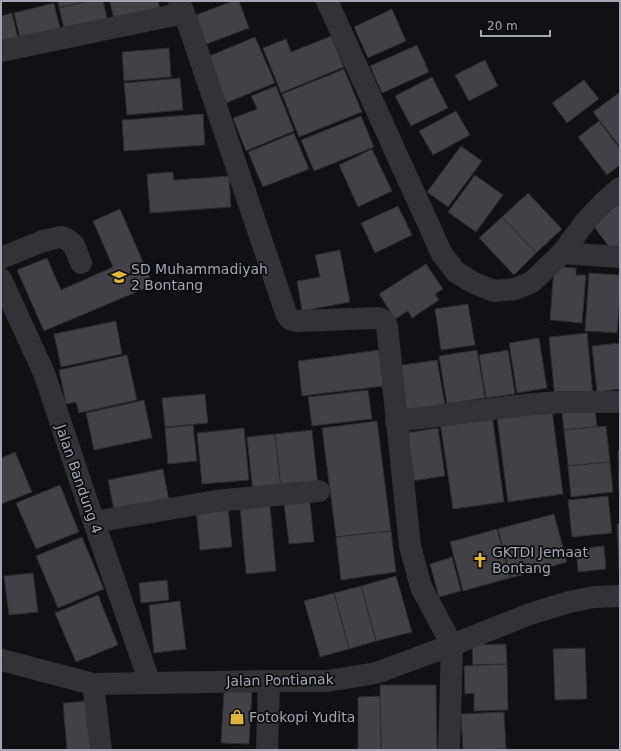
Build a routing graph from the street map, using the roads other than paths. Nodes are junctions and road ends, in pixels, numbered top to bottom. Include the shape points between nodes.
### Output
1 (327, 1) edge
2 (181, 7) edge
3 (1, 51) edge
4 (620, 188) edge
5 (562, 253) junction
6 (620, 257) edge
7 (1, 258) edge
8 (81, 263) dead end
9 (1, 279) edge
10 (620, 402) edge
11 (396, 420) junction
12 (319, 491) dead end
13 (94, 522) junction
14 (620, 596) edge
15 (452, 645) junction
16 (1, 660) edge
17 (268, 681) junction
18 (150, 683) junction
19 (93, 684) junction
20 (101, 750) edge
21 (267, 750) edge
22 (449, 750) edge

1 - 5 street via 442,254 456,272 494,291 515,289 532,282
2 - 3 street
2 - 11 street via 286,313 296,321 379,318 384,321 387,326
4 - 5 street via 586,221
5 - 6 street
7 - 8 street via 60,237 74,245
9 - 13 street, Jalan Bandung 4 via 44,373
10 - 11 street via 534,404
11 - 15 street via 414,566 421,587
12 - 13 street via 216,501
13 - 18 street, Jalan Bandung 4
14 - 15 street, Jalan Pontianak via 594,597 569,602 530,614
15 - 17 street, Jalan Pontianak via 376,673 328,681
15 - 22 street
16 - 19 street, Jalan Pontianak
17 - 18 street, Jalan Pontianak
17 - 21 street
18 - 19 street, Jalan Pontianak
19 - 20 street

